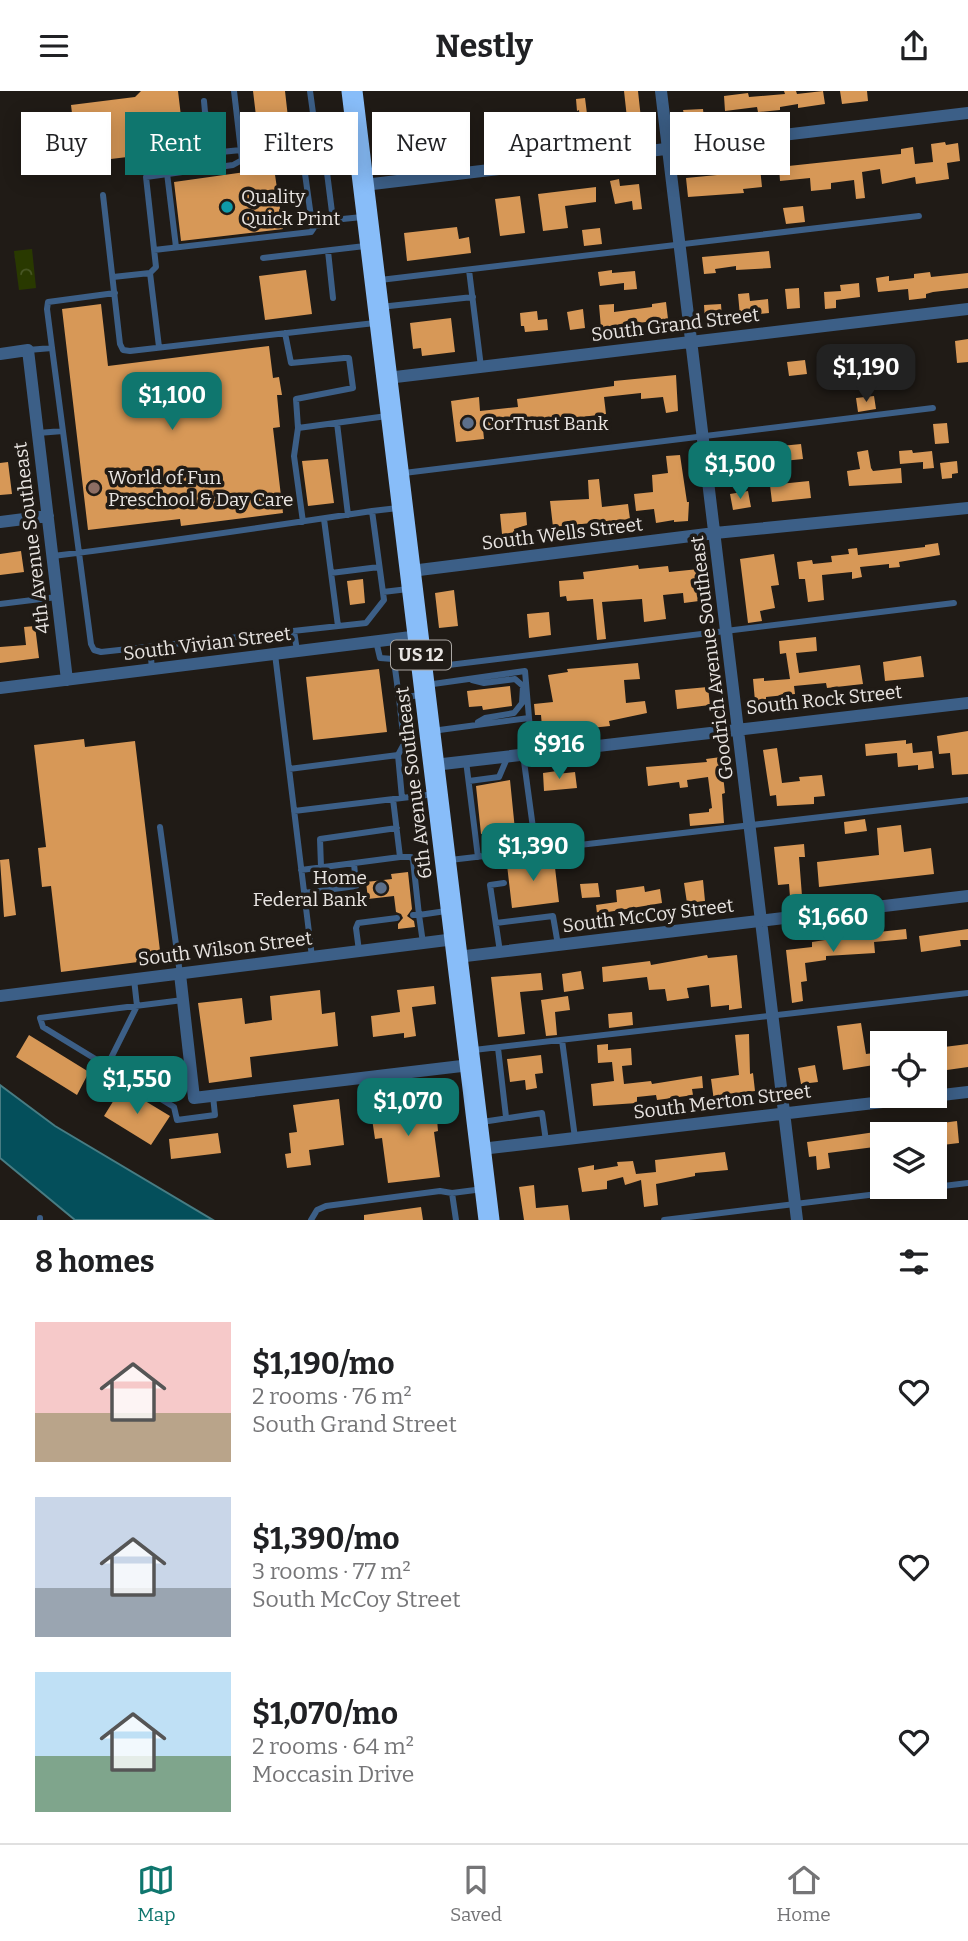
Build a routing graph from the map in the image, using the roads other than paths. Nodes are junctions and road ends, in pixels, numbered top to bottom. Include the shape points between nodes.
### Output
1 (234, 91) edge
2 (310, 91) edge
3 (352, 91) edge
4 (661, 91) edge
5 (204, 101) dead end
6 (314, 112) edge
7 (968, 113) edge
8 (240, 142) edge
9 (359, 144) joint
10 (669, 149) junction
11 (240, 150) edge
12 (156, 175) edge
13 (167, 175) edge
14 (305, 175) edge
15 (325, 175) edge
16 (364, 185) junction
17 (103, 195) dead end
18 (368, 216) junction
19 (919, 216) dead end
20 (333, 220) junction
21 (315, 226) junction
22 (681, 244) junction
23 (371, 246) junction
24 (176, 247) junction
25 (153, 250) junction
26 (328, 251) junction
27 (263, 258) dead end
28 (470, 270) junction
29 (150, 273) junction
30 (113, 277) junction
31 (375, 281) junction
32 (115, 293) junction
33 (473, 297) junction
34 (333, 298) dead end
35 (968, 309) edge
36 (379, 315) junction
37 (285, 333) junction
38 (692, 341) junction
39 (159, 347) junction
40 (52, 348) junction
41 (27, 350) junction
42 (0, 354) edge
43 (481, 366) junction
44 (387, 378) junction
45 (933, 408) dead end
46 (391, 416) junction
47 (337, 423) junction
48 (298, 428) junction
49 (63, 431) junction
50 (38, 433) junction
51 (703, 436) junction
52 (398, 473) junction
53 (402, 508) junction
54 (968, 508) edge
55 (372, 511) junction
56 (348, 515) junction
57 (48, 516) junction
58 (324, 519) junction
59 (0, 522) edge
60 (303, 522) junction
61 (715, 533) junction
62 (80, 553) junction
63 (53, 557) junction
64 (379, 567) junction
65 (331, 573) junction
66 (412, 580) junction
67 (383, 592) junction
68 (57, 597) junction
69 (954, 603) dead end
70 (0, 604) edge
71 (366, 623) junction
72 (338, 626) junction
73 (294, 631) junction
74 (727, 631) junction
75 (419, 636) junction
76 (372, 642) junction
77 (150, 647) junction
78 (297, 651) junction
79 (275, 654) junction
80 (152, 669) junction
81 (467, 679) junction
82 (66, 680) junction
83 (424, 682) junction
84 (0, 688) edge
85 (399, 698) junction
86 (968, 703) edge
87 (529, 718) junction
88 (473, 725) junction
89 (739, 728) junction
90 (430, 731) junction
91 (528, 753) junction
92 (398, 754) junction
93 (508, 756) junction
94 (466, 761) junction
95 (434, 765) junction
96 (289, 769) junction
97 (468, 781) junction
98 (437, 793) junction
99 (402, 798) junction
100 (393, 799) junction
101 (968, 800) edge
102 (294, 811) junction
103 (751, 826) junction
104 (160, 827) dead end
105 (397, 828) junction
106 (536, 850) junction
107 (400, 857) junction
108 (478, 857) junction
109 (445, 860) junction
110 (355, 863) junction
111 (321, 867) junction
112 (301, 870) junction
113 (504, 883) dead end
114 (304, 893) junction
115 (968, 896) edge
116 (452, 911) junction
117 (416, 915) junction
118 (397, 918) dead end
119 (762, 921) junction
120 (496, 923) junction
121 (423, 943) junction
122 (558, 946) junction
123 (456, 948) junction
124 (359, 951) junction
125 (500, 952) junction
126 (312, 957) junction
127 (180, 974) junction
128 (134, 979) junction
129 (968, 993) edge
130 (0, 996) edge
131 (183, 1000) junction
132 (136, 1006) junction
133 (773, 1016) junction
134 (562, 1040) junction
135 (498, 1048) junction
136 (469, 1058) junction
137 (108, 1066) junction
138 (95, 1090) dead end
139 (968, 1092) edge
140 (212, 1096) junction
141 (785, 1113) junction
142 (506, 1117) junction
143 (477, 1122) junction
144 (575, 1138) junction
145 (546, 1141) junction
146 (481, 1149) junction
147 (968, 1183) edge
148 (485, 1188) junction
149 (452, 1193) junction
150 (795, 1204) junction
151 (311, 1220) edge
152 (456, 1220) edge
153 (489, 1220) edge
154 (663, 1220) edge
155 (797, 1220) edge

1 - 8 lane
2 - 6 lane
3 - 9 highway, 6th Avenue Southeast / US 12
4 - 10 street, Goodrich Avenue Southeast
5 - 11 lane via 207,145 221,152
7 - 10 street
9 - 16 highway, 6th Avenue Southeast / US 12
10 - 16 street
10 - 22 street, Goodrich Avenue Southeast
12 - 25 lane via 146,177
13 - 24 lane
14 - 21 lane
15 - 20 lane
16 - 18 highway, 6th Avenue Southeast / US 12
17 - 30 lane
18 - 20 lane
18 - 23 highway, 6th Avenue Southeast / US 12
19 - 22 lane
20 - 21 lane
21 - 24 lane via 310,232
22 - 28 lane
22 - 38 street, Goodrich Avenue Southeast
23 - 26 lane
23 - 31 highway, 6th Avenue Southeast / US 12
24 - 25 lane
25 - 29 lane via 156,267
26 - 27 lane
26 - 34 lane
28 - 31 lane
28 - 33 lane
29 - 30 lane
29 - 39 lane
30 - 32 lane
31 - 36 highway, 6th Avenue Southeast / US 12
32 - 39 lane via 123,350
32 - 40 lane via 48,302
33 - 36 lane
33 - 43 lane
35 - 38 street, South Grand Street
36 - 37 lane
36 - 44 highway, 6th Avenue Southeast / US 12
37 - 39 lane
37 - 48 lane via 291,363 349,358 352,363 353,388 296,399
38 - 43 street, South Grand Street
38 - 51 street, Goodrich Avenue Southeast
40 - 41 lane
40 - 49 lane
41 - 42 street
41 - 50 street, 4th Avenue Southeast
43 - 44 street, South Grand Street
44 - 46 highway, 6th Avenue Southeast / US 12
45 - 51 lane
46 - 47 lane
46 - 52 highway, 6th Avenue Southeast / US 12
47 - 48 lane
47 - 56 lane
48 - 60 lane via 294,456
49 - 50 lane
49 - 62 lane
50 - 57 street, 4th Avenue Southeast
51 - 52 lane
51 - 61 street, Goodrich Avenue Southeast
52 - 53 highway, 6th Avenue Southeast / US 12
53 - 55 lane
53 - 66 highway, 6th Avenue Southeast / US 12
54 - 61 street, South Wells Street
55 - 56 lane
55 - 64 lane
56 - 58 lane
57 - 59 street
57 - 63 street, 4th Avenue Southeast
58 - 60 lane
58 - 65 lane
60 - 62 lane
61 - 66 street, South Wells Street
61 - 74 street, Goodrich Avenue Southeast
62 - 63 lane
62 - 77 lane via 93,650
63 - 68 street, 4th Avenue Southeast
64 - 65 lane
64 - 67 lane
65 - 72 lane
66 - 67 lane
66 - 75 highway, 6th Avenue Southeast / US 12
67 - 71 lane via 383,600
68 - 70 lane
68 - 82 street, 4th Avenue Southeast
69 - 74 lane
71 - 72 lane
71 - 76 lane
72 - 73 lane
73 - 77 lane
73 - 78 lane
74 - 83 lane
74 - 89 street, Goodrich Avenue Southeast
75 - 76 street, South Vivian Street
75 - 83 highway, 6th Avenue Southeast / US 12
76 - 78 street, South Vivian Street
76 - 85 lane via 380,658 394,661
77 - 80 lane
78 - 79 street, South Vivian Street
79 - 80 street, South Vivian Street
79 - 96 lane
80 - 82 street, South Vivian Street
81 - 83 lane
81 - 87 lane via 525,671
81 - 88 lane via 484,683 515,680 523,686 522,703 514,713
82 - 84 street, South Vivian Street
83 - 85 lane
83 - 90 highway, 6th Avenue Southeast / US 12
85 - 92 lane via 404,744
86 - 89 street, South Rock Street
87 - 88 lane
87 - 91 lane
88 - 90 lane
89 - 91 street, South Rock Street
89 - 103 street, Goodrich Avenue Southeast
90 - 95 highway, 6th Avenue Southeast / US 12
91 - 93 street, South Rock Street
91 - 106 lane
92 - 96 lane
92 - 99 lane
93 - 94 street, South Rock Street
93 - 97 lane via 499,777
94 - 95 street, South Rock Street
94 - 97 lane
95 - 98 highway, 6th Avenue Southeast / US 12
96 - 102 lane
97 - 108 lane
98 - 99 lane
98 - 109 highway, 6th Avenue Southeast / US 12
99 - 100 lane
100 - 102 lane
100 - 105 lane
101 - 103 lane
102 - 112 lane
103 - 106 lane
103 - 119 street, Goodrich Avenue Southeast
104 - 127 lane
105 - 107 lane
105 - 111 lane via 320,839
106 - 108 lane
107 - 110 lane
107 - 117 lane via 413,860
108 - 109 lane
109 - 116 highway, 6th Avenue Southeast / US 12
110 - 111 lane
110 - 114 lane via 356,886
111 - 112 lane
112 - 114 lane
113 - 120 lane via 490,885
114 - 126 lane
115 - 119 street, South McCoy Street
116 - 117 lane
116 - 123 highway, 6th Avenue Southeast / US 12
117 - 121 lane
118 - 124 lane via 358,923
119 - 122 street, South McCoy Street
119 - 133 street, Goodrich Avenue Southeast
120 - 122 lane via 554,916
120 - 125 lane
121 - 123 street, South Wilson Street
121 - 124 street, South Wilson Street
122 - 125 street, South McCoy Street
123 - 125 street, South McCoy Street
123 - 136 highway, 6th Avenue Southeast / US 12
124 - 126 street, South Wilson Street
126 - 127 street, South Wilson Street
127 - 128 street, South Wilson Street
127 - 131 street
128 - 130 street, South Wilson Street
128 - 132 lane
129 - 133 lane
131 - 132 lane
131 - 140 street via 194,1098
132 - 137 lane
132 - 137 lane via 40,1018 43,1027
133 - 134 lane
133 - 141 street, Goodrich Avenue Southeast
134 - 135 lane
134 - 144 lane
135 - 136 lane
135 - 142 lane
136 - 140 street
136 - 143 highway, 6th Avenue Southeast / US 12
137 - 138 lane
137 - 140 lane via 174,1107 177,1120 215,1115
139 - 141 street, South Merton Street
141 - 144 street, South Merton Street
141 - 150 street, Goodrich Avenue Southeast
142 - 143 lane
142 - 145 lane via 542,1113
143 - 146 highway, 6th Avenue Southeast / US 12
144 - 145 street, South Merton Street
145 - 146 street, South Merton Street
146 - 148 highway, 6th Avenue Southeast / US 12
147 - 150 lane
148 - 149 lane
148 - 153 highway, 6th Avenue Southeast / US 12
149 - 151 lane via 326,1206
149 - 152 lane
150 - 154 lane
150 - 155 street, Goodrich Avenue Southeast

